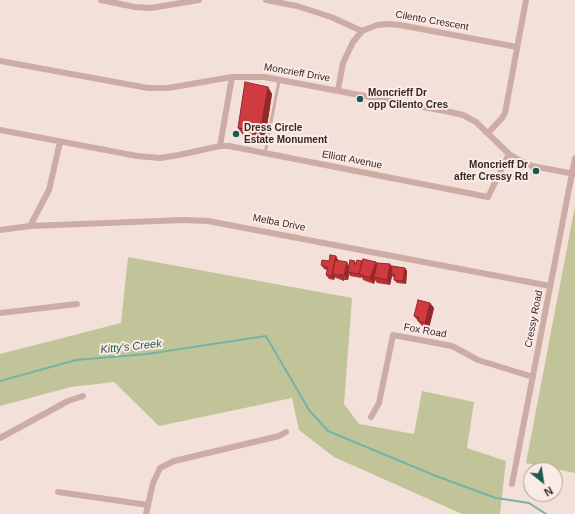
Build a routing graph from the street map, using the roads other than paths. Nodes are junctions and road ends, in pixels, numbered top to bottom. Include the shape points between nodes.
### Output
1 (101, 0) edge
2 (199, 0) edge
3 (266, 0) edge
4 (526, 0) edge
5 (362, 31) junction
6 (517, 47) junction
7 (0, 61) edge
8 (232, 77) junction
9 (280, 79) junction
10 (338, 90) junction
11 (0, 130) edge
12 (489, 132) junction
13 (60, 142) junction
14 (220, 146) junction
15 (265, 153) junction
16 (509, 154) junction
17 (575, 158) edge
18 (574, 174) edge
19 (30, 226) junction
20 (0, 230) edge
21 (550, 286) junction
22 (77, 304) dead end
23 (0, 313) edge
24 (533, 377) junction
25 (83, 396) dead end
26 (371, 417) dead end
27 (286, 432) dead end
28 (0, 438) edge
29 (512, 484) dead end
30 (58, 492) dead end
31 (148, 505) junction
32 (146, 514) edge

1 - 2 street via 151,8
3 - 5 street via 304,8
4 - 6 street
5 - 6 street, Cilento Crescent via 377,25 389,24
5 - 10 street via 347,53
6 - 12 street via 505,113
7 - 8 street, Moncrieff Drive via 148,88 168,88
8 - 9 street, Moncrieff Drive
8 - 14 street
9 - 10 street, Moncrieff Drive
9 - 15 lane
10 - 12 street, Moncrieff Drive via 463,115
11 - 13 street, Elliott Avenue
12 - 16 street, Moncrieff Drive
13 - 14 street, Elliott Avenue via 160,158
13 - 19 street via 49,190
14 - 15 street, Elliott Avenue
15 - 16 street, Elliott Avenue via 488,197
16 - 18 street, Moncrieff Drive via 532,166
17 - 18 street, Cressy Road
18 - 21 street, Cressy Road
19 - 20 street, Melba Drive
19 - 21 street, Melba Drive via 208,221
21 - 24 street, Cressy Road
22 - 23 street
24 - 26 street, Fox Road via 478,360 452,346 393,335 380,398
24 - 29 street, Cressy Road
25 - 28 street via 68,401
27 - 31 street via 279,436 174,461 160,468 153,483
30 - 31 street
31 - 32 street

